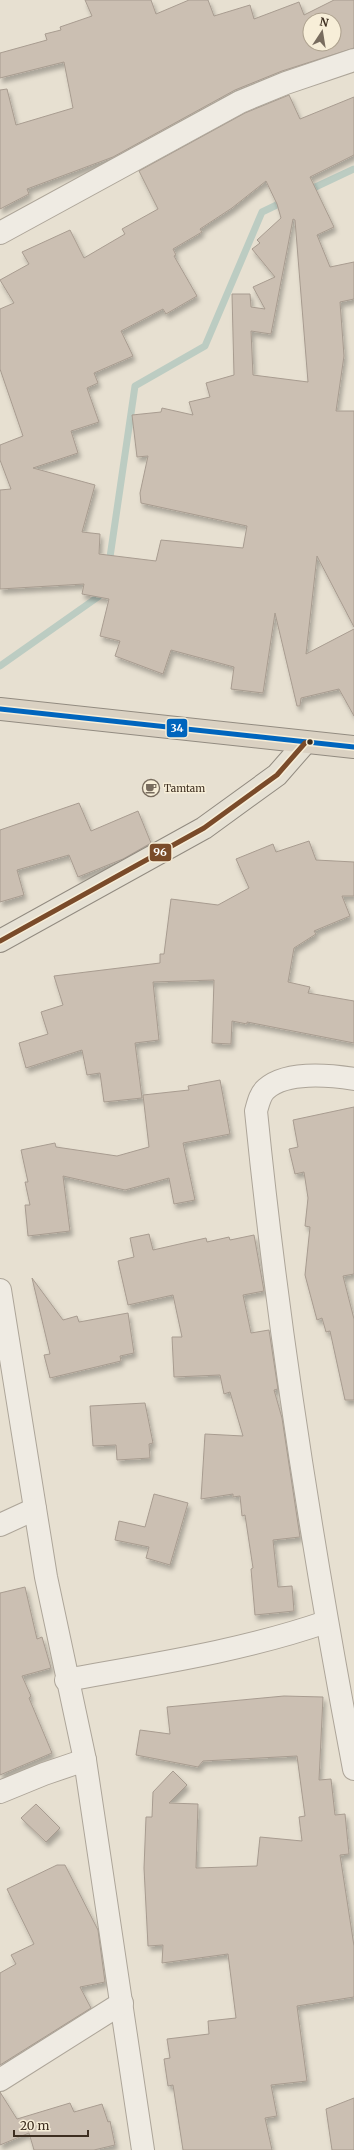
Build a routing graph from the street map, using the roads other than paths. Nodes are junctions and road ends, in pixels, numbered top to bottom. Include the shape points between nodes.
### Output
1 (354, 60) edge
2 (0, 233) edge
3 (0, 709) edge
4 (305, 743) junction
5 (354, 747) edge
6 (0, 941) edge
7 (354, 1079) edge
8 (0, 1290) edge
9 (35, 1509) junction
10 (0, 1525) edge
11 (326, 1622) junction
12 (66, 1680) junction
13 (85, 1760) junction
14 (354, 1769) edge
15 (0, 1792) edge
16 (122, 2004) junction
17 (0, 2080) edge
18 (144, 2150) edge

1 - 2 street via 240,102
3 - 4 highway
4 - 5 highway
4 - 6 main road via 277,775 204,828
7 - 11 street via 327,1075 286,1078 266,1089 256,1111 269,1241
8 - 9 street
9 - 10 street
9 - 12 street
11 - 12 street via 278,1638 192,1658
11 - 14 street
12 - 13 street
13 - 15 street
13 - 16 street
16 - 17 street
16 - 18 street

